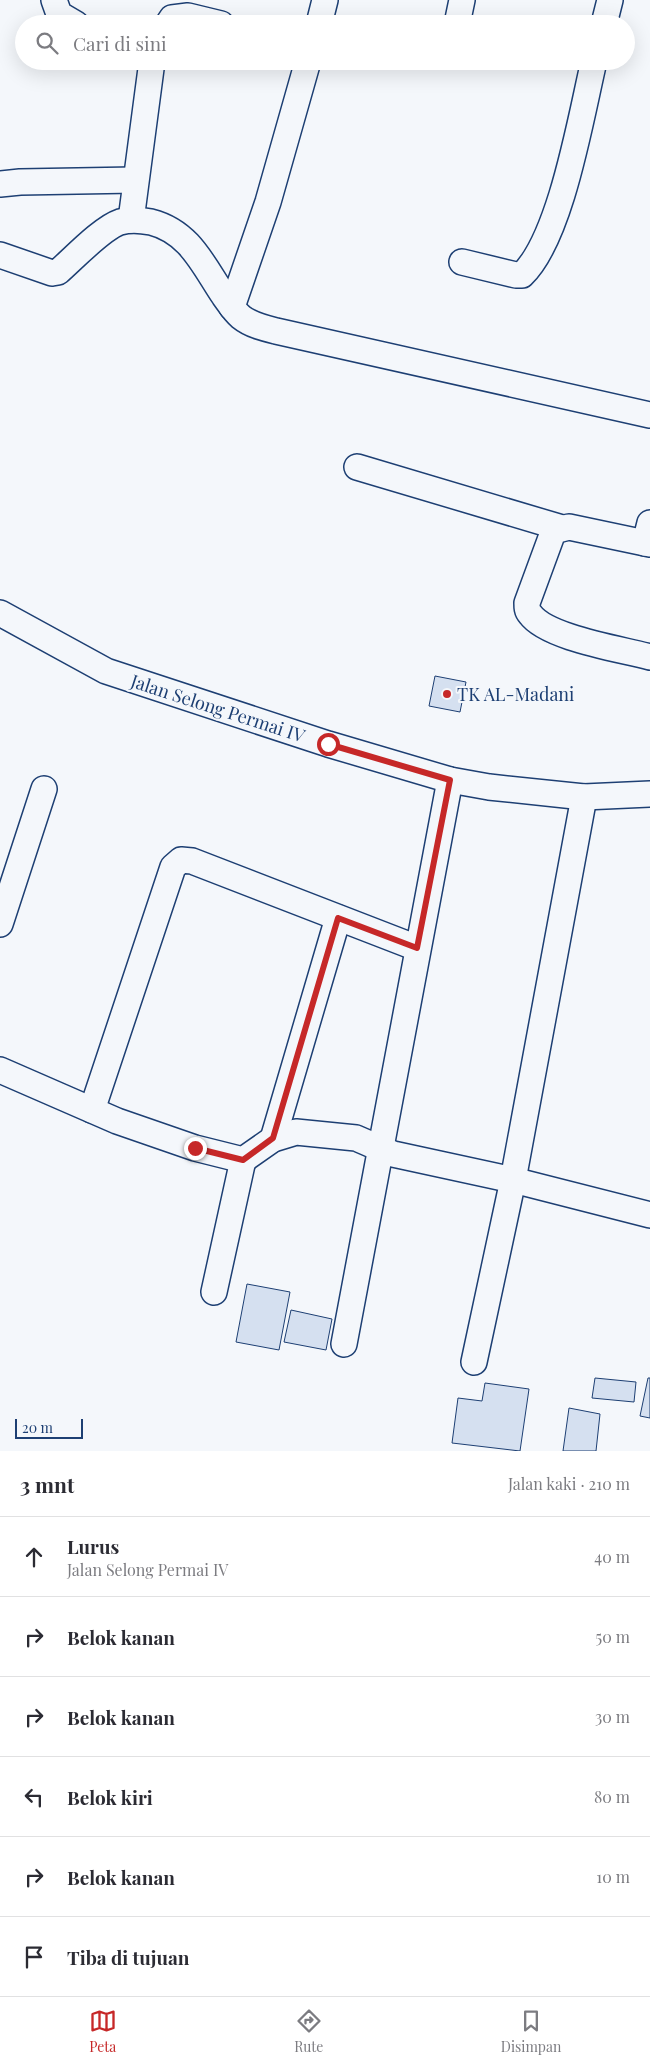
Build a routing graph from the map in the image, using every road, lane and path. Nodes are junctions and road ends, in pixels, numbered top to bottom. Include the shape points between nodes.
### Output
1 (54, 0) edge
2 (326, 0) edge
3 (462, 0) edge
4 (610, 0) edge
5 (61, 15) edge
6 (322, 15) edge
7 (459, 15) edge
8 (606, 15) edge
9 (151, 70) edge
10 (305, 70) edge
11 (592, 70) edge
12 (136, 180) junction
13 (0, 184) edge
14 (130, 220) junction
15 (0, 255) edge
16 (462, 262) dead end
17 (232, 307) junction
18 (650, 415) edge
19 (357, 467) dead end
20 (562, 528) junction
21 (648, 537) edge
22 (0, 613) edge
23 (650, 657) edge
24 (450, 780) junction
25 (44, 789) dead end
26 (650, 794) edge
27 (584, 798) junction
28 (338, 918) junction
29 (0, 924) edge
30 (417, 948) junction
31 (0, 1070) edge
32 (92, 1110) junction
33 (273, 1138) junction
34 (380, 1148) junction
35 (243, 1160) junction
36 (513, 1180) junction
37 (649, 1212) edge
38 (214, 1292) dead end
39 (344, 1344) dead end
40 (474, 1362) dead end

1 - 5 street
2 - 6 street
3 - 7 street
4 - 8 street
9 - 12 street
10 - 17 street via 268,202
11 - 16 street via 566,179 550,230 532,266 522,275 516,275
12 - 13 street
12 - 14 street
14 - 15 street via 108,229 58,272 52,273
14 - 17 street via 147,221 174,230 190,245
17 - 18 street via 240,317 276,332
19 - 20 street
20 - 21 street
20 - 23 street via 552,535 527,603 528,612 565,636
22 - 24 street, Jalan Selong Permai IV via 115,674 319,742
24 - 27 street, Jalan Selong Permai IV via 489,788
24 - 30 street
25 - 29 street
26 - 27 street, Jalan Selong Permai IV
27 - 36 street
28 - 30 street
28 - 32 street via 192,861 181,860 173,867
28 - 33 street
30 - 34 street
31 - 32 street
32 - 35 street via 117,1122 195,1148
33 - 34 street via 296,1132 316,1133 356,1138
33 - 35 street
34 - 36 street via 393,1154
34 - 39 street
35 - 38 street
36 - 37 street
36 - 40 street

